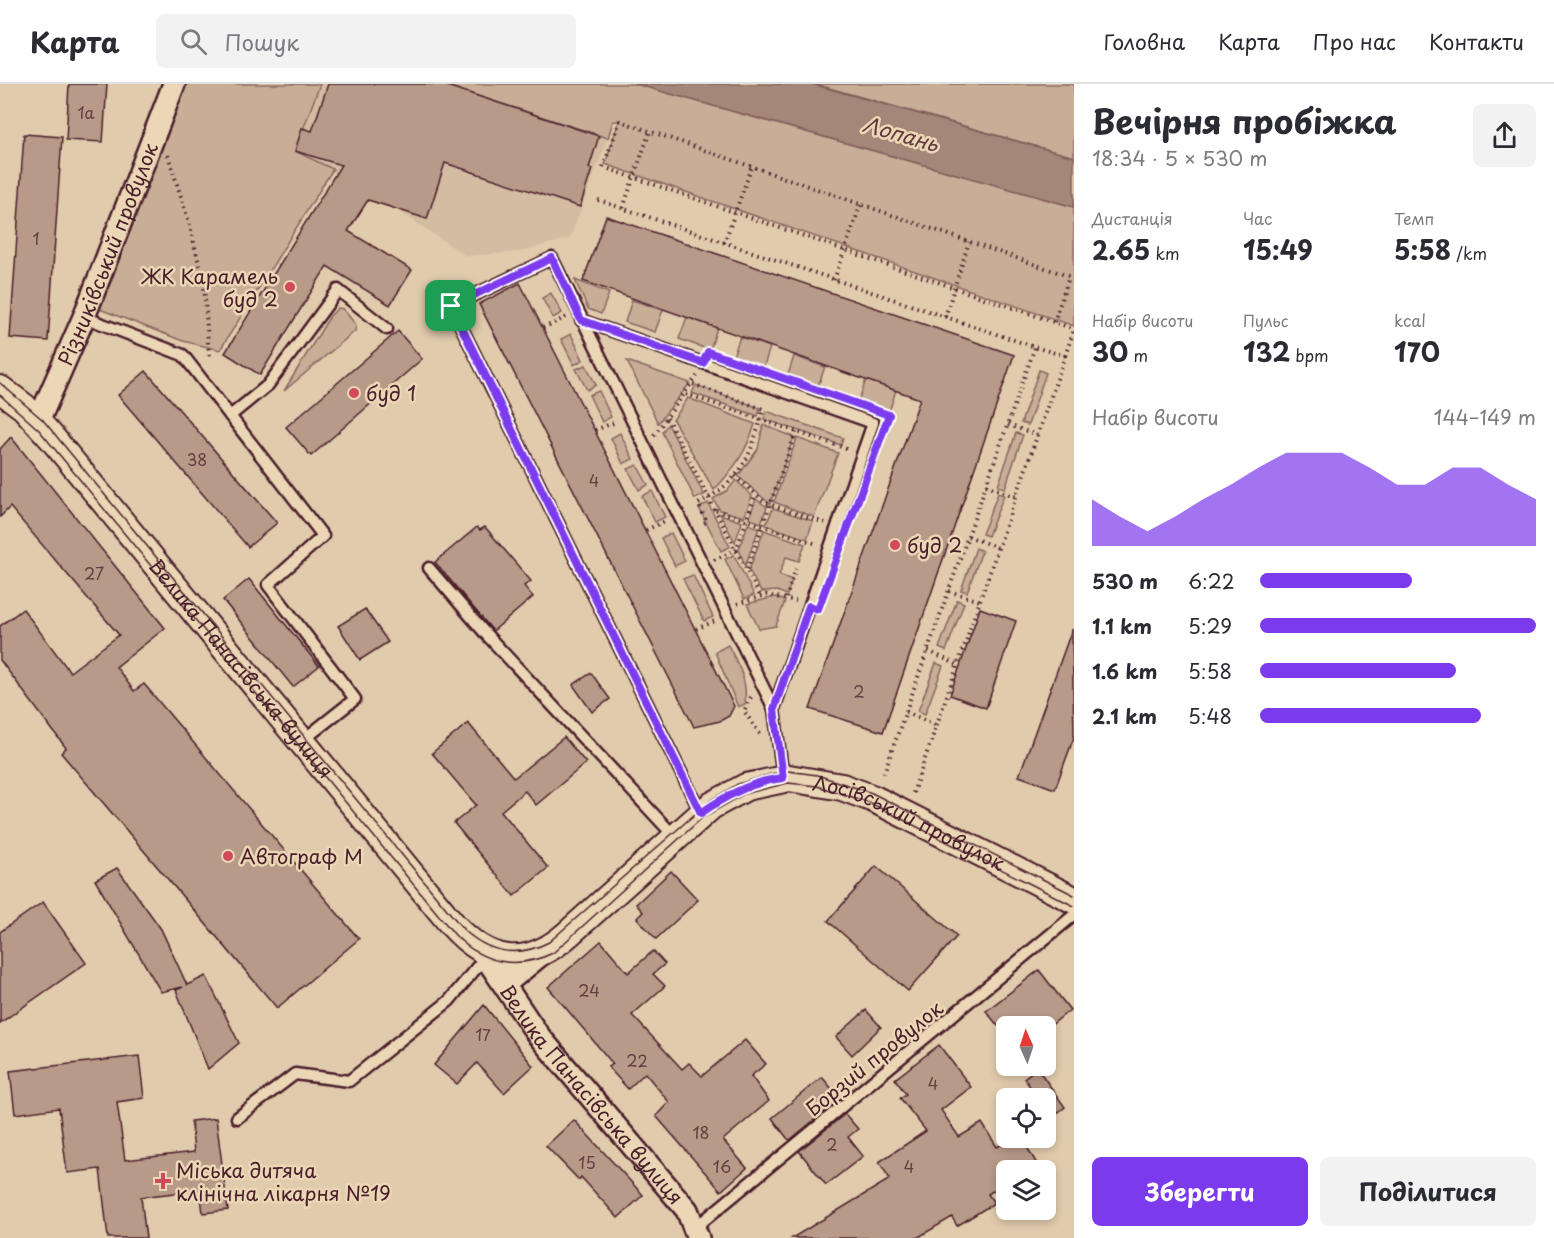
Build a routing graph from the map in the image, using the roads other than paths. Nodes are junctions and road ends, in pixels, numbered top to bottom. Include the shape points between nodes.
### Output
1 (174, 84) edge
2 (84, 317) junction
3 (581, 320) junction
4 (387, 329) dead end
5 (0, 389) edge
6 (230, 416) junction
7 (38, 422) junction
8 (429, 568) dead end
9 (774, 709) junction
10 (302, 741) junction
11 (783, 778) junction
12 (701, 813) junction
13 (675, 837) junction
14 (1074, 900) edge
15 (1074, 915) edge
16 (545, 952) junction
17 (492, 955) junction
18 (505, 984) junction
19 (237, 1118) dead end
20 (697, 1233) edge

1 - 2 street, Різниківський провулок
2 - 6 lane via 183,355
2 - 7 street, Різниківський провулок
3 - 9 lane via 703,566 722,614
3 - 9 lane via 873,423
3 - 12 lane via 552,258 451,306
4 - 6 lane via 338,290 268,385
5 - 7 street, Велика Панасівська вулиця
6 - 10 lane via 323,536 267,585 355,699
7 - 10 street, Велика Панасівська вулиця
8 - 13 lane
9 - 11 lane
10 - 17 street, Велика Панасівська вулиця via 452,924
11 - 12 street, Лосівський провулок via 734,792
11 - 14 street, Лосівський провулок via 814,780 874,799
12 - 13 street, Лосівський провулок
13 - 16 street, Лосівський провулок
15 - 20 lane, Борзий провулок
16 - 17 street
16 - 18 street, Лосівський провулок
17 - 18 street, Велика Панасівська вулиця
17 - 19 lane via 449,1001 349,1081 295,1074
18 - 20 street, Велика Панасівська вулиця via 538,1035 687,1210

